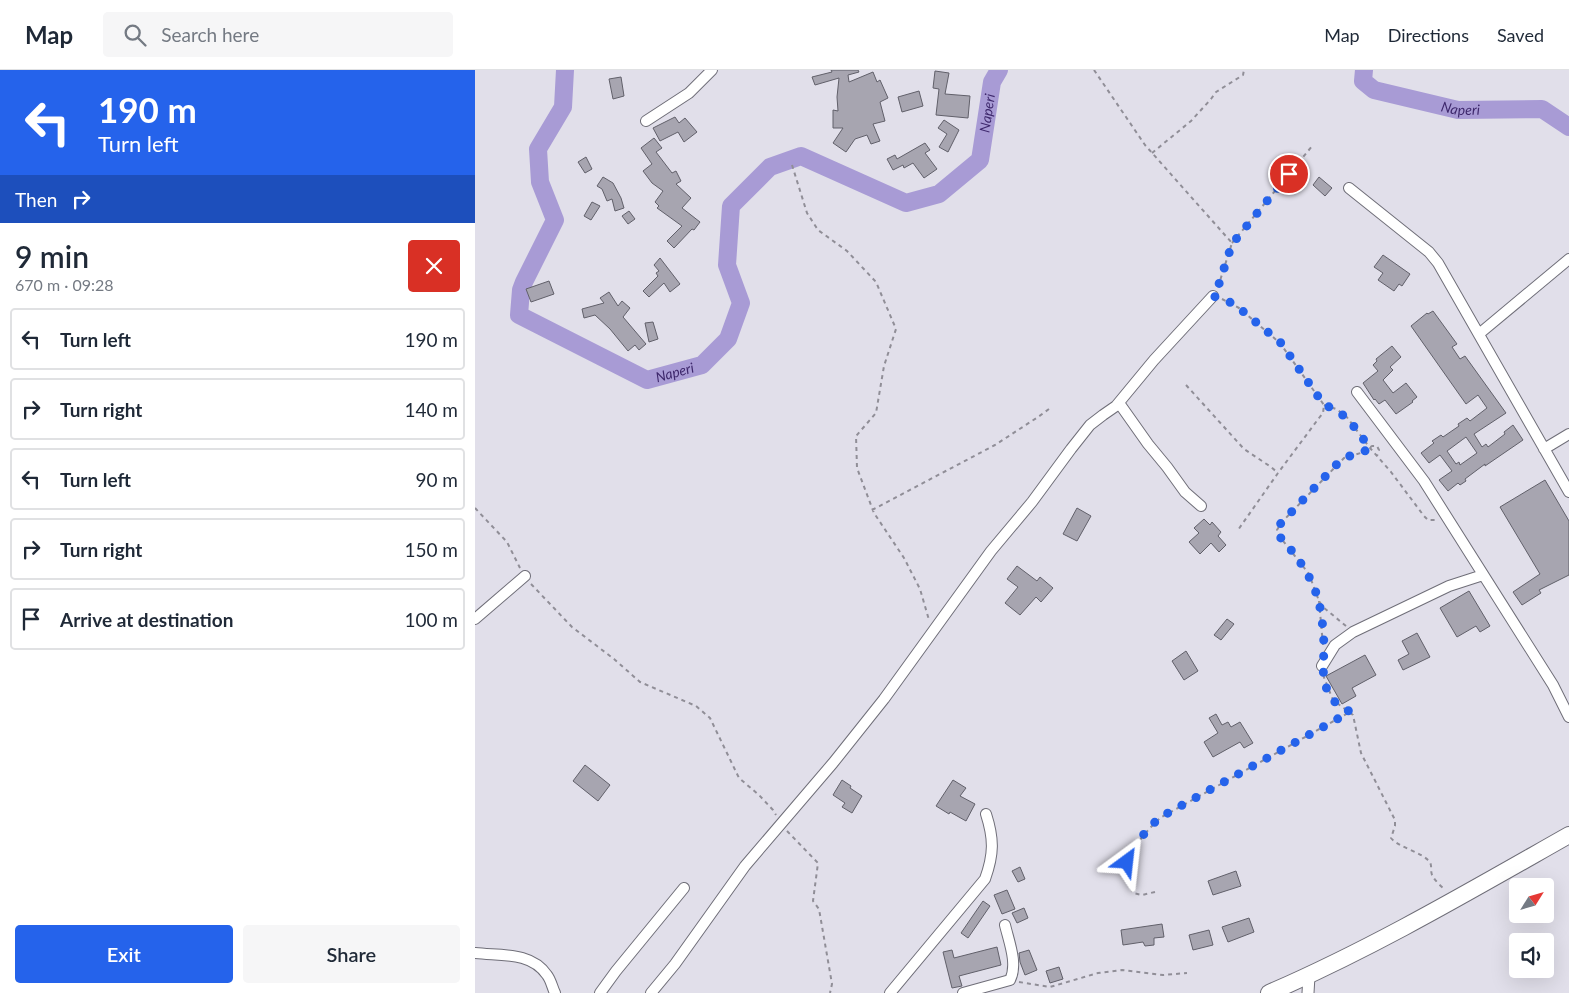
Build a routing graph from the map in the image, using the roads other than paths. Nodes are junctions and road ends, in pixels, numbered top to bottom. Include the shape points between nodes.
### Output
1 (712, 70) edge
2 (646, 121) dead end
3 (1349, 188) dead end
4 (1569, 259) edge
5 (1213, 296) road end
6 (1479, 334) junction
7 (1357, 392) dead end
8 (1119, 403) junction
9 (1569, 434) edge
10 (1544, 449) junction
11 (1569, 492) edge
12 (1201, 506) dead end
13 (1483, 575) junction
14 (525, 576) road end
15 (475, 619) edge
16 (1322, 666) road end
17 (1569, 717) edge
18 (986, 814) dead end
19 (1569, 835) edge
20 (683, 888) dead end
21 (1005, 925) dead end
22 (475, 953) edge
23 (1309, 976) junction
24 (555, 993) edge
25 (601, 993) edge
26 (651, 993) edge
27 (890, 993) edge
28 (963, 993) edge
29 (1269, 993) edge
30 (1308, 993) edge

1 - 2 street via 689,93
3 - 6 street via 1433,256
4 - 6 street
5 - 8 street
6 - 10 street
7 - 13 street via 1424,481
8 - 12 street via 1185,492
8 - 26 street via 1075,443 991,551 884,699 720,898
9 - 10 street
10 - 11 street
13 - 16 street via 1449,586 1354,632 1335,645
13 - 17 street via 1553,685
14 - 15 street
18 - 27 street via 993,850 985,879
19 - 23 highway via 1455,900
20 - 25 street
21 - 28 street via 1014,965 1010,980
22 - 24 street via 527,959 547,975
23 - 29 highway
23 - 30 street

